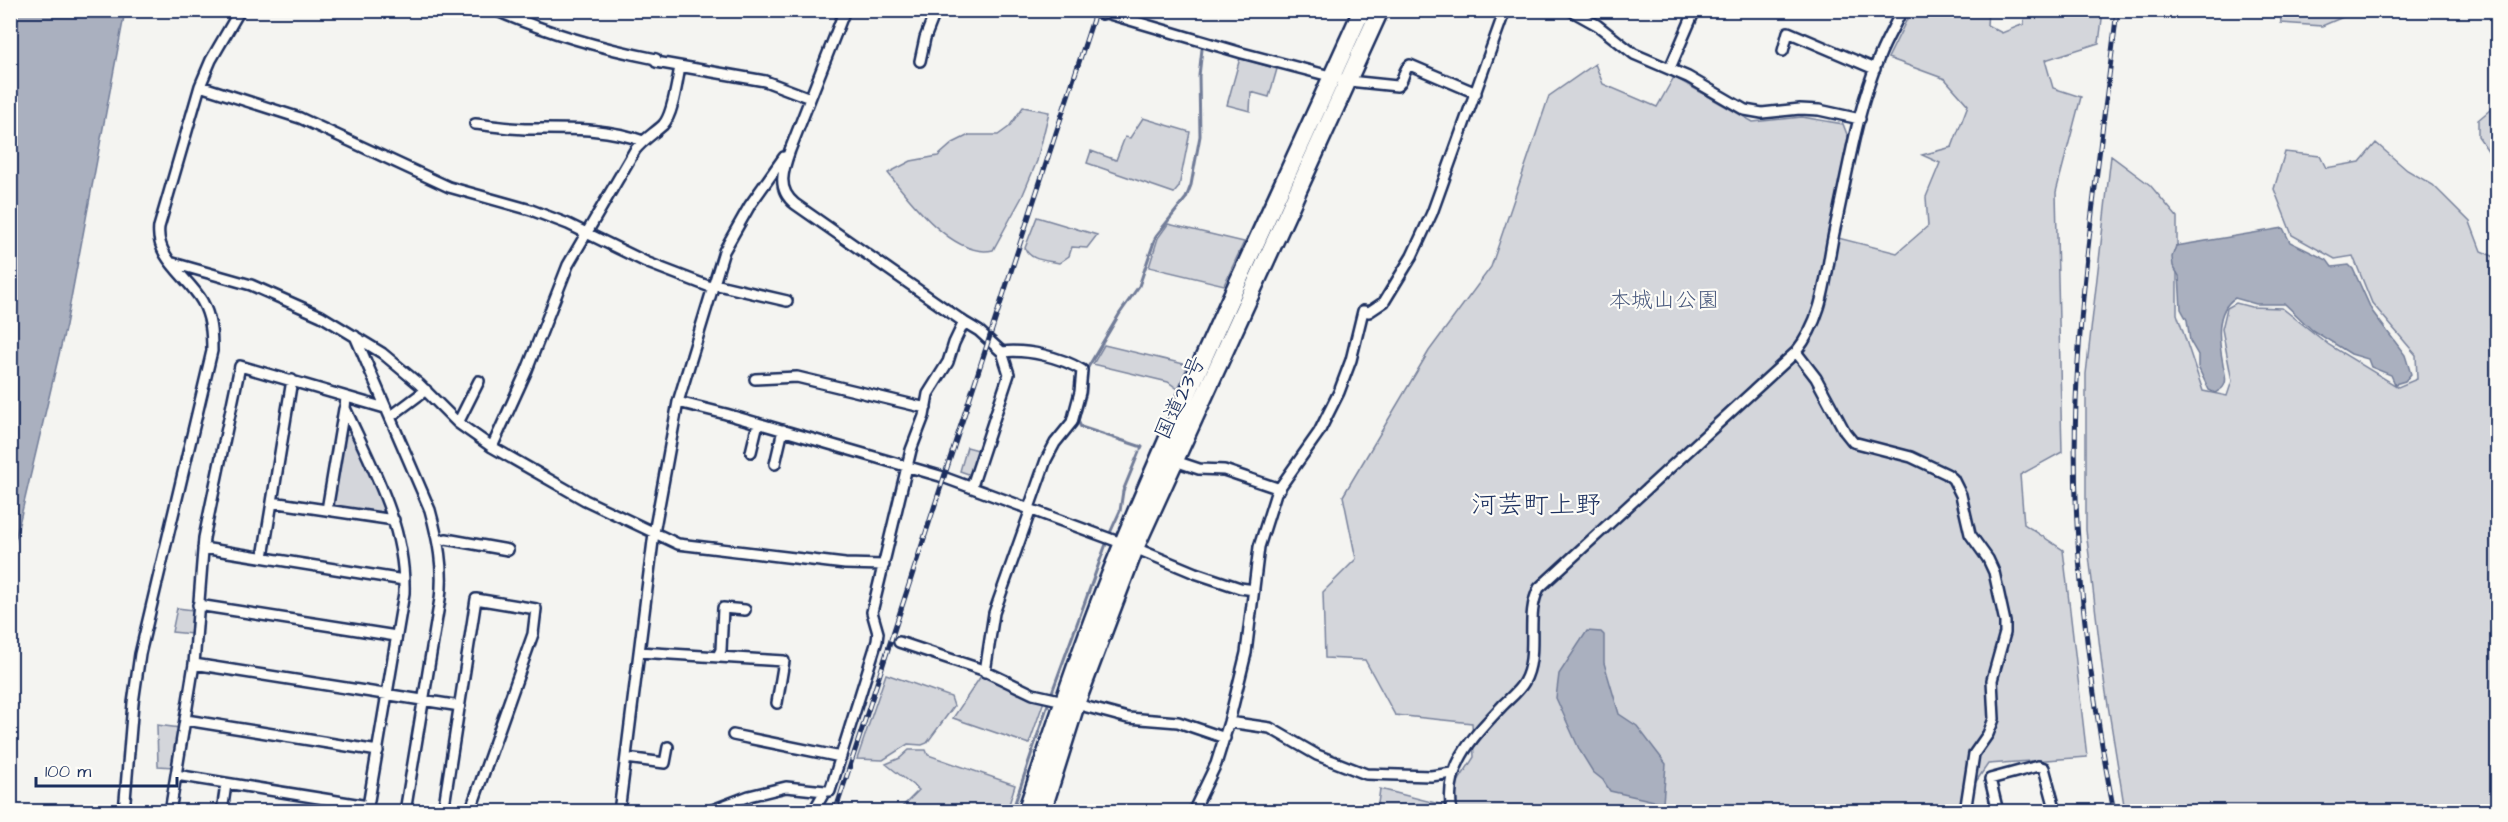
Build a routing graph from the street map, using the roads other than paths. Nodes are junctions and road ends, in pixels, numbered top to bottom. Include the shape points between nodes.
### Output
1 (240, 10) edge
2 (495, 10) edge
3 (845, 10) edge
4 (936, 10) edge
5 (1088, 10) edge
6 (1362, 10) edge
7 (1380, 10) edge
8 (1505, 10) edge
9 (1570, 10) edge
10 (1695, 10) edge
11 (1902, 10) edge
12 (1783, 51) dead end
13 (920, 61) dead end
14 (680, 67) junction
15 (1670, 68) junction
16 (1875, 69) junction
17 (1332, 77) junction
18 (1349, 81) junction
19 (200, 86) junction
20 (1476, 93) junction
21 (810, 98) junction
22 (1860, 119) junction
23 (475, 124) dead end
24 (643, 141) junction
25 (790, 150) junction
26 (588, 233) junction
27 (172, 263) junction
28 (713, 286) junction
29 (787, 301) dead end
30 (964, 322) junction
31 (354, 335) junction
32 (1002, 352) junction
33 (1796, 352) junction
34 (755, 379) dead end
35 (291, 380) junction
36 (479, 381) dead end
37 (426, 390) junction
38 (346, 397) junction
39 (678, 402) junction
40 (345, 408) junction
41 (385, 408) junction
42 (926, 408) junction
43 (390, 417) junction
44 (458, 423) junction
45 (758, 423) junction
46 (783, 430) junction
47 (492, 447) junction
48 (751, 452) dead end
49 (1175, 461) junction
50 (775, 464) dead end
51 (906, 466) junction
52 (972, 486) junction
53 (1280, 489) junction
54 (273, 502) junction
55 (1030, 509) junction
56 (327, 510) junction
57 (394, 520) junction
58 (654, 533) junction
59 (438, 541) junction
60 (1129, 546) junction
61 (203, 548) junction
62 (508, 550) dead end
63 (263, 557) junction
64 (884, 565) junction
65 (404, 580) junction
66 (1254, 590) junction
67 (198, 605) junction
68 (745, 610) dead end
69 (396, 636) junction
70 (899, 642) dead end
71 (639, 652) junction
72 (718, 656) junction
73 (194, 664) junction
74 (985, 672) junction
75 (387, 695) junction
76 (423, 701) junction
77 (1070, 702) junction
78 (777, 703) dead end
79 (460, 706) junction
80 (186, 720) junction
81 (1229, 722) junction
82 (733, 735) dead end
83 (1225, 738) junction
84 (668, 747) dead end
85 (378, 751) junction
86 (626, 758) junction
87 (840, 758) junction
88 (1452, 773) junction
89 (176, 775) junction
90 (226, 784) junction
91 (825, 791) junction
92 (368, 809) edge
93 (443, 810) edge
94 (124, 812) edge
95 (170, 812) edge
96 (222, 812) edge
97 (405, 812) edge
98 (469, 812) edge
99 (619, 812) edge
100 (707, 812) edge
101 (813, 812) edge
102 (1026, 812) edge
103 (1042, 812) edge
104 (1193, 812) edge
105 (1452, 812) edge
106 (1965, 812) edge
107 (1998, 812) edge
108 (2056, 812) edge

1 - 19 street
2 - 14 street via 571,38
3 - 21 street
4 - 13 street
5 - 17 street
6 - 17 highway, 国道23号
7 - 18 highway, 国道23号
8 - 20 street
9 - 15 street via 1634,54
10 - 15 street
11 - 16 street
12 - 16 street via 1788,32
14 - 21 street via 765,81
14 - 24 street via 664,124
15 - 22 street via 1750,112 1819,110
16 - 22 street
17 - 18 street
17 - 60 highway, 国道23号 via 1183,406
18 - 20 street via 1396,86 1410,65
18 - 49 highway, 国道23号
19 - 26 street via 300,118 449,187 531,210
19 - 27 street via 159,227 161,248
20 - 53 street via 1412,256 1382,304 1369,312 1363,311 1339,392 1319,432
21 - 25 street
22 - 33 street via 1821,305 1814,325
23 - 24 street via 576,128
24 - 26 street
25 - 28 street via 732,234
25 - 30 street via 782,173 782,185 789,199
26 - 28 street via 648,264
26 - 47 street via 559,284
27 - 31 street via 251,285
27 - 94 street via 203,303 210,320 212,351 140,654
28 - 29 street
28 - 39 street
30 - 32 street
30 - 42 street via 948,362 928,394
31 - 37 street
31 - 41 street
32 - 52 street via 1009,374
32 - 55 street via 1068,361 1082,370 1072,422 1046,460
33 - 88 street via 1539,588 1532,606 1530,663 1525,681 1471,740
33 - 106 street via 1853,442 1911,457 1953,479 1970,534 1994,572 2005,633 1992,680 1994,719 1974,754
34 - 42 street via 797,377
35 - 38 street
35 - 54 street
35 - 61 street via 240,366
36 - 44 street
37 - 43 street
37 - 44 street
38 - 40 street
38 - 41 street
39 - 45 street
39 - 58 street
40 - 56 street
40 - 57 street
41 - 43 street
42 - 51 street
43 - 59 street via 430,510
44 - 47 street
45 - 46 street
45 - 48 street
46 - 50 street
46 - 51 street
47 - 58 street via 585,500
49 - 53 street via 1199,469 1224,470
49 - 60 highway, 国道23号
51 - 52 street
51 - 64 street
52 - 55 street
53 - 66 street via 1259,547
54 - 56 street
54 - 63 street
55 - 60 street
55 - 74 street via 994,613
56 - 57 street
57 - 65 street via 402,546
58 - 64 street via 678,544
58 - 71 street
59 - 62 street via 446,539
59 - 76 street via 441,587
60 - 66 street via 1212,579
60 - 77 highway, 国道23号
61 - 63 street
61 - 67 street
63 - 65 street
64 - 87 street via 872,612 877,641
65 - 69 street
66 - 81 street via 1246,653
67 - 69 street
67 - 73 street
68 - 72 street via 723,608
69 - 75 street
70 - 74 street
71 - 72 street
71 - 86 street
72 - 78 street via 784,661
73 - 75 street
73 - 80 street
74 - 77 street via 1033,694
75 - 76 street
75 - 85 street
76 - 79 street
76 - 97 street
77 - 83 street via 1128,718 1179,722
77 - 102 highway, 国道23号
77 - 103 highway, 国道23号
79 - 93 street
79 - 98 street via 476,599 536,609 533,634
80 - 85 street
80 - 89 street
81 - 83 street
81 - 88 street via 1270,728 1317,755 1366,774
82 - 87 street
83 - 104 street
84 - 86 street via 665,763
85 - 92 street
86 - 99 street
87 - 91 street via 830,791
88 - 105 street
89 - 90 street
89 - 95 street
90 - 92 street
90 - 96 street
91 - 100 street via 786,787
91 - 101 street
93 - 98 street
107 - 108 street via 1990,779 2038,766 2048,775

